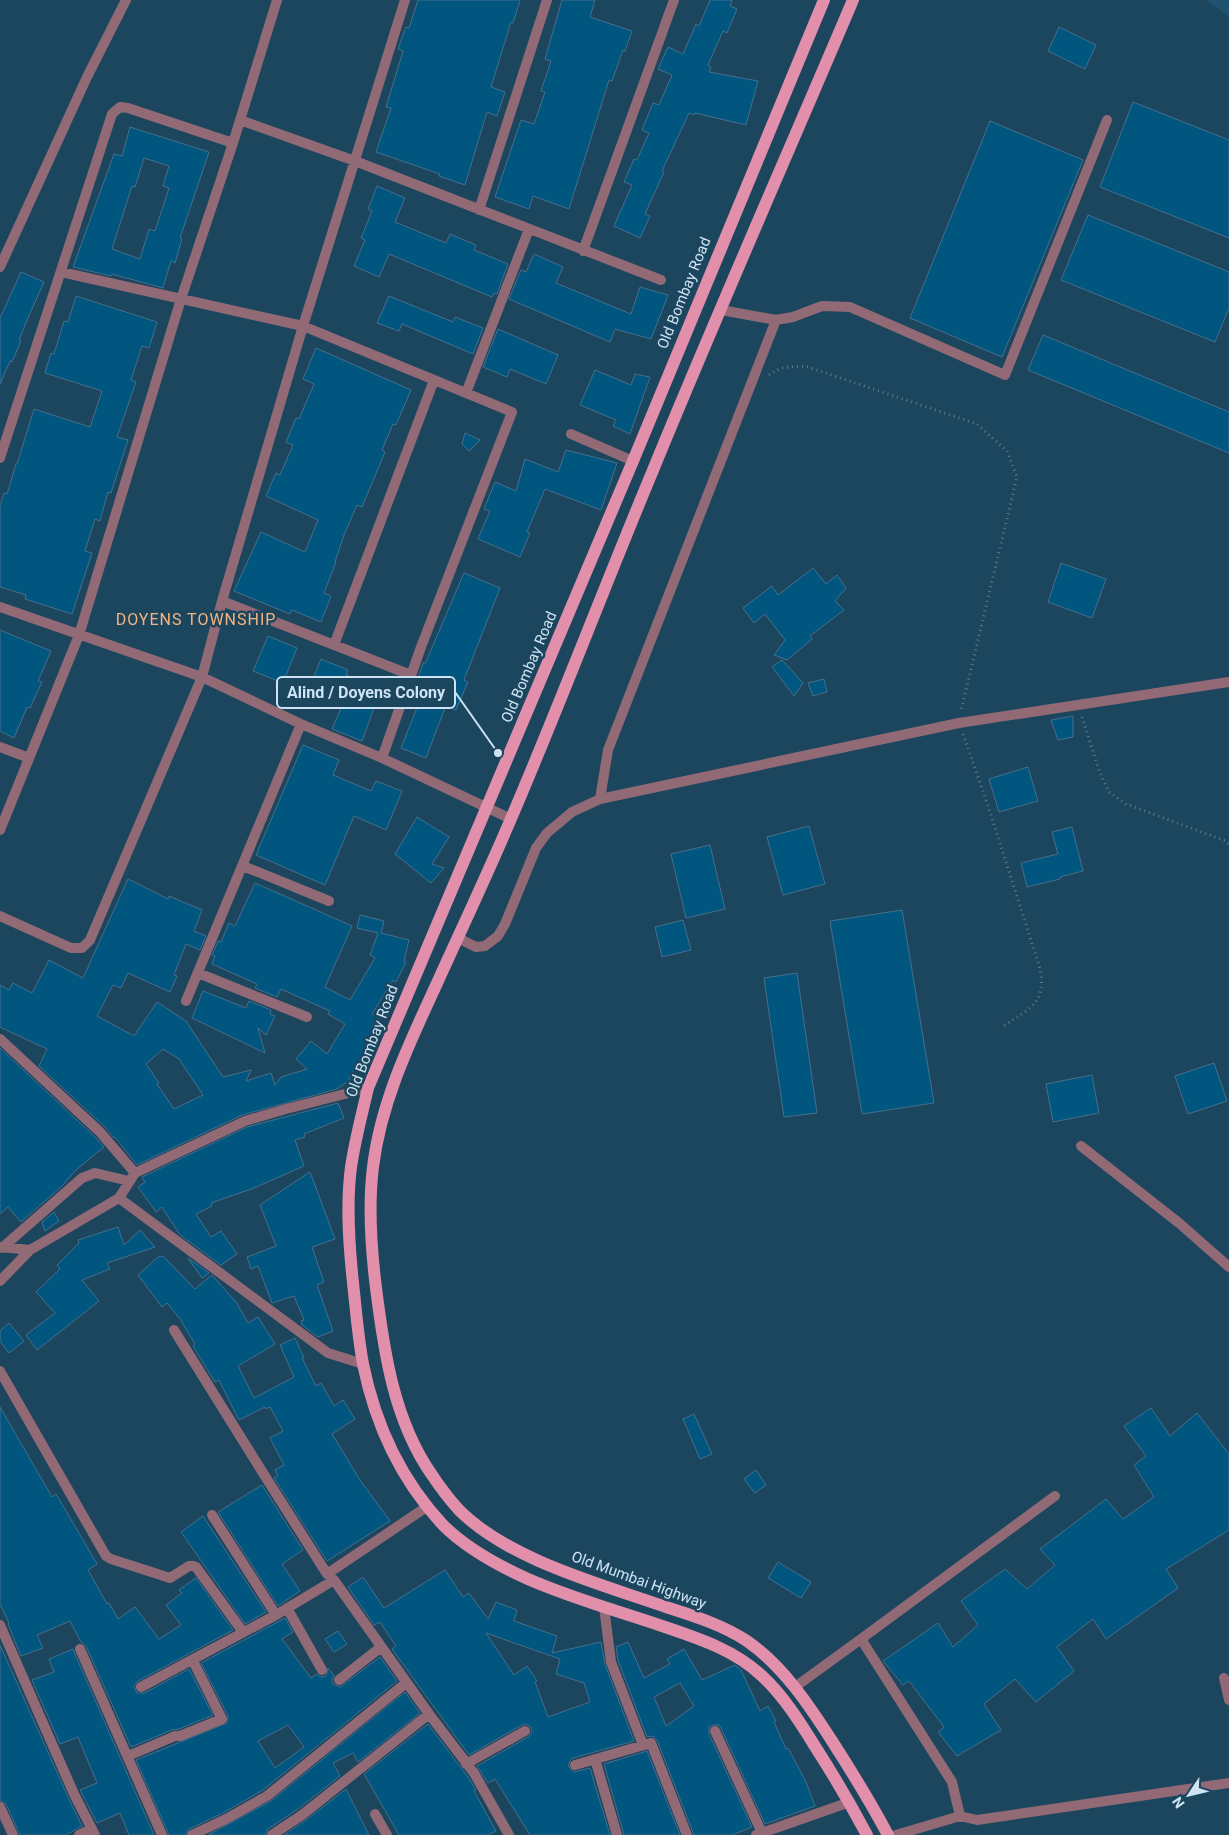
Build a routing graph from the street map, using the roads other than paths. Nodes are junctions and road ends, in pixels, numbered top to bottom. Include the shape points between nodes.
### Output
1 (126, 0) edge
2 (277, 0) edge
3 (404, 0) edge
4 (547, 0) edge
5 (674, 0) edge
6 (824, 0) edge
7 (853, 0) edge
8 (240, 120) junction
9 (1107, 120) dead end
10 (233, 143) junction
11 (355, 162) junction
12 (479, 210) junction
13 (529, 229) junction
14 (583, 251) junction
15 (0, 267) edge
16 (61, 272) junction
17 (661, 280) dead end
18 (181, 299) junction
19 (721, 310) junction
20 (776, 320) junction
21 (302, 326) junction
22 (434, 380) junction
23 (466, 393) junction
24 (570, 434) dead end
25 (0, 458) edge
26 (633, 461) junction
27 (222, 601) junction
28 (0, 607) edge
29 (79, 635) junction
30 (334, 645) junction
31 (411, 675) junction
32 (202, 677) junction
33 (1229, 682) edge
34 (301, 724) junction
35 (0, 747) edge
36 (29, 758) junction
37 (382, 758) junction
38 (600, 799) junction
39 (487, 809) junction
40 (511, 819) junction
41 (0, 830) edge
42 (244, 866) junction
43 (329, 901) dead end
44 (0, 916) edge
45 (458, 938) junction
46 (198, 972) junction
47 (186, 1001) dead end
48 (307, 1017) dead end
49 (0, 1038) edge
50 (368, 1088) junction
51 (1081, 1146) dead end
52 (132, 1177) junction
53 (119, 1198) junction
54 (1, 1247) edge
55 (30, 1250) junction
56 (1229, 1267) edge
57 (0, 1282) edge
58 (174, 1330) dead end
59 (363, 1364) junction
60 (0, 1371) edge
61 (1055, 1496) dead end
62 (428, 1506) junction
63 (212, 1515) dead end
64 (330, 1577) junction
65 (604, 1607) junction
66 (287, 1608) junction
67 (276, 1615) junction
68 (0, 1625) edge
69 (243, 1632) junction
70 (861, 1639) junction
71 (381, 1647) junction
72 (80, 1648) dead end
73 (193, 1661) junction
74 (322, 1670) dead end
75 (1224, 1678) dead end
76 (339, 1680) dead end
77 (406, 1683) junction
78 (141, 1687) dead end
79 (794, 1687) junction
80 (1229, 1700) edge
81 (429, 1714) junction
82 (525, 1731) dead end
83 (715, 1732) dead end
84 (643, 1745) junction
85 (128, 1756) junction
86 (595, 1759) junction
87 (466, 1764) junction
88 (576, 1765) dead end
89 (1229, 1783) edge
90 (850, 1802) junction
91 (0, 1807) edge
92 (375, 1814) dead end
93 (960, 1816) junction
94 (93, 1832) edge
95 (760, 1834) edge
96 (13, 1835) edge
97 (80, 1835) edge
98 (162, 1835) edge
99 (192, 1835) edge
100 (272, 1835) edge
101 (387, 1835) edge
102 (509, 1835) edge
103 (618, 1835) edge
104 (687, 1835) edge
105 (867, 1835) edge
106 (888, 1835) edge
107 (896, 1835) edge

1 - 15 street
2 - 8 street
3 - 11 street
4 - 12 street
5 - 14 street
6 - 26 main road, Old Bombay Road
7 - 19 main road
8 - 10 street
8 - 11 street
9 - 20 street via 1005,375 850,307 822,306
10 - 16 street via 120,107 112,114
10 - 18 street
11 - 12 street
11 - 21 street
12 - 13 street
13 - 14 street
13 - 23 street
14 - 17 street
16 - 18 street
16 - 25 street
18 - 21 street
18 - 29 street
19 - 20 street
19 - 40 main road
20 - 38 street via 608,750
21 - 22 street
21 - 27 street
22 - 23 street
22 - 30 street
23 - 31 street via 512,412
24 - 26 street
26 - 39 main road, Old Bombay Road
27 - 30 street
27 - 32 street
28 - 29 street
29 - 32 street
29 - 36 street
30 - 31 street
31 - 37 street
32 - 34 street
32 - 44 street via 90,940 82,948 71,948
33 - 38 street via 959,723
34 - 37 street
34 - 42 street
35 - 36 street
36 - 41 street
37 - 39 street
38 - 45 street via 572,812 547,833 536,848 498,936 484,946 476,947
39 - 40 street
39 - 50 main road, Old Bombay Road
40 - 45 main road
42 - 43 street
42 - 46 street
45 - 79 main road, Old Mumbai Highway via 404,1054 386,1102 372,1169 372,1258 386,1359 411,1439 428,1469 460,1510 508,1545 543,1562 717,1624 746,1641 774,1664
46 - 47 street
46 - 48 street
49 - 52 street via 100,1132
50 - 52 street via 245,1121
50 - 59 main road, Old Bombay Road via 351,1169 349,1212
51 - 56 street
52 - 53 street
52 - 54 street via 95,1173 82,1178
53 - 55 street
53 - 59 street via 328,1353
54 - 55 street
55 - 57 street
58 - 64 street
59 - 62 main road via 391,1450
60 - 69 street via 106,1556 170,1578 189,1566 196,1567
61 - 70 street
62 - 64 street
62 - 65 main road via 444,1526 496,1563 530,1580
63 - 67 street
64 - 66 street
64 - 71 street
65 - 84 street via 611,1662
65 - 90 main road via 707,1642 736,1656 761,1675 782,1697
66 - 67 street
66 - 74 street
67 - 69 street
68 - 94 street
69 - 73 street
70 - 79 street
70 - 93 street via 952,1782
71 - 76 street
71 - 77 street
72 - 85 street
73 - 78 street
73 - 85 street via 222,1720
75 - 80 street
77 - 81 street
77 - 99 street via 267,1796
79 - 106 main road, Old Mumbai Highway via 866,1793
81 - 87 street
81 - 100 street via 302,1816
82 - 87 street
83 - 95 street
84 - 86 street
84 - 104 street via 651,1742
85 - 98 street
86 - 88 street
86 - 103 street
87 - 102 street
89 - 93 street via 977,1820
90 - 95 street
90 - 105 main road
91 - 96 street
92 - 101 street
93 - 107 street
94 - 97 street

